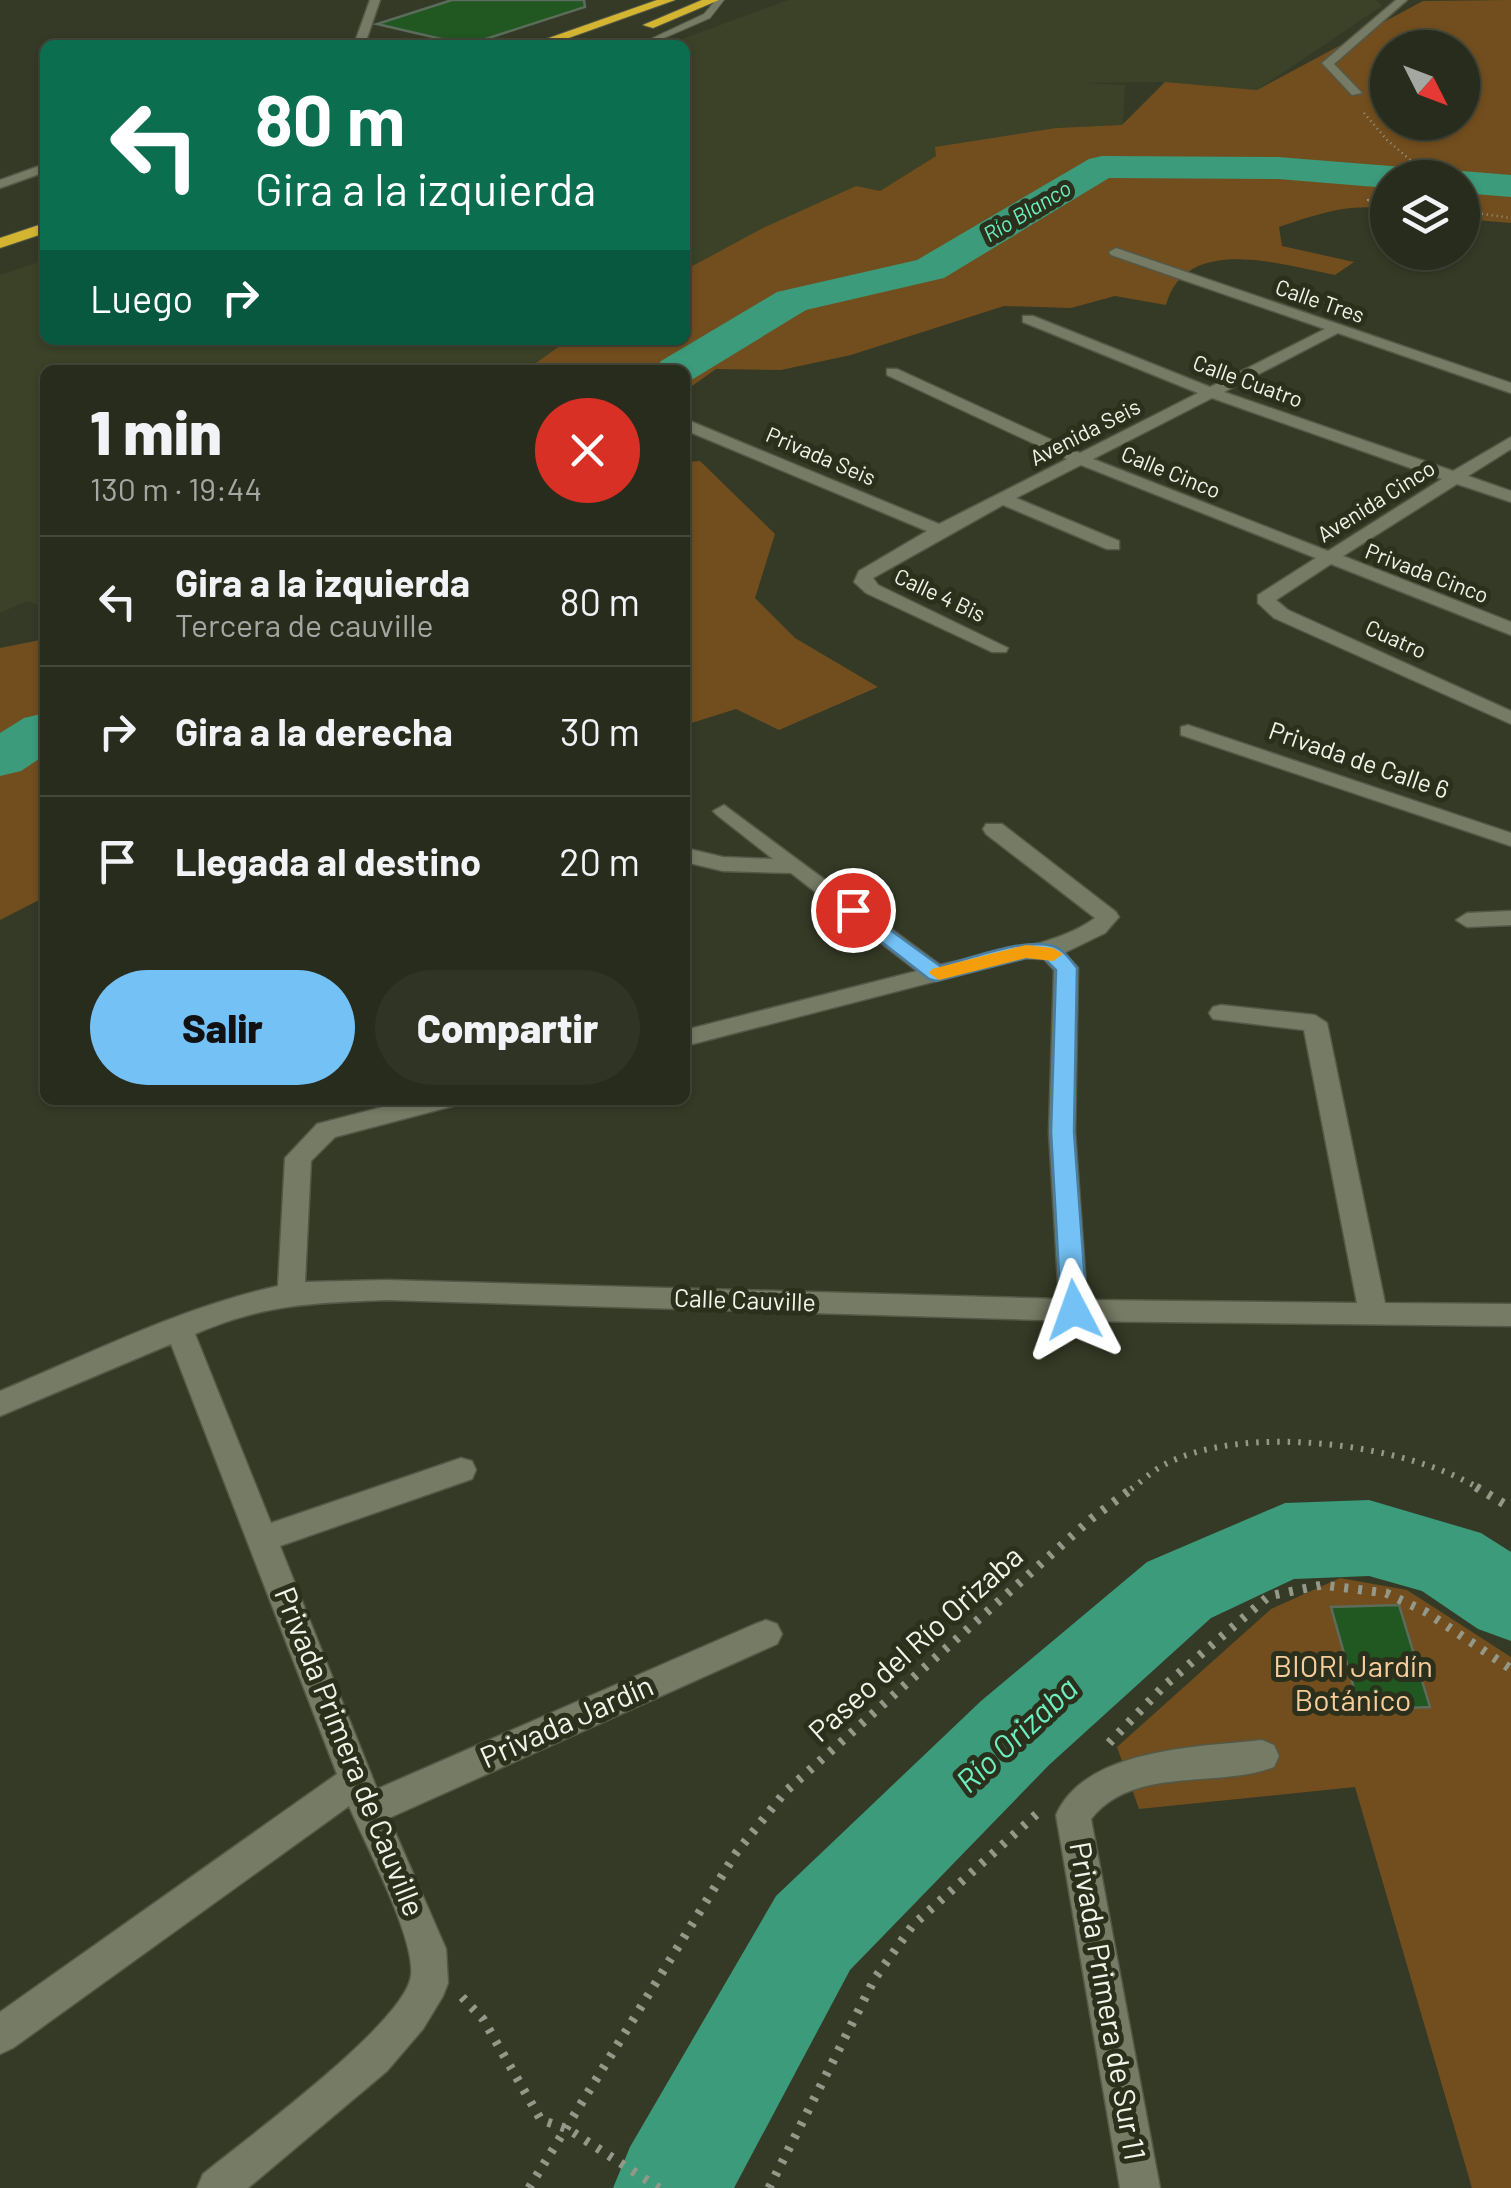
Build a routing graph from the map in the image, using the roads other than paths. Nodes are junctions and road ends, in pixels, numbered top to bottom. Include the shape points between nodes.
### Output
1 (375, 0) edge
2 (669, 0) edge
3 (717, 0) edge
4 (1402, 0) edge
5 (638, 28) dead end
6 (361, 40) edge
7 (551, 40) edge
8 (653, 40) edge
9 (1356, 93) road end
10 (40, 170) edge
11 (0, 184) edge
12 (40, 230) edge
13 (0, 244) edge
14 (1116, 252) dead end
15 (1028, 319) dead end
16 (1334, 330) junction
17 (892, 372) dead end
18 (1511, 388) edge
19 (1212, 393) junction
20 (690, 426) edge
21 (1511, 442) edge
22 (1080, 460) junction
23 (1456, 478) junction
24 (1511, 497) edge
25 (1004, 499) junction
26 (940, 530) junction
27 (1113, 546) dead end
28 (1326, 558) junction
29 (863, 582) joint
30 (1264, 599) joint
31 (1511, 629) edge
32 (999, 648) dead end
33 (1511, 718) edge
34 (1188, 732) dead end
35 (724, 810) dead end
36 (994, 829) dead end
37 (1511, 840) edge
38 (690, 855) edge
39 (797, 867) junction
40 (1511, 918) edge
41 (1467, 920) dead end
42 (1050, 952) junction
43 (936, 974) junction
44 (1222, 1013) dead end
45 (690, 1037) edge
46 (424, 1105) edge
47 (291, 1293) junction
48 (1074, 1310) junction
49 (1373, 1313) junction
50 (1511, 1315) edge
51 (178, 1327) junction
52 (0, 1404) edge
53 (461, 1470) dead end
54 (263, 1539) junction
55 (766, 1634) dead end
56 (1262, 1756) dead end
57 (362, 1795) junction
58 (0, 2035) edge
59 (218, 2188) edge
60 (1140, 2188) edge

1 - 6 street
2 - 7 highway
3 - 5 highway
3 - 8 lane via 707,16
4 - 9 street via 1328,63
10 - 11 street
12 - 13 highway
14 - 16 street, Calle Tres
15 - 19 street, Calle Cuatro
16 - 18 street, Calle Tres
16 - 19 street, Avenida Seis
17 - 22 street, Calle Cinco
19 - 22 street, Avenida Seis
19 - 23 street, Calle Cuatro
20 - 26 street, Privada Seis
21 - 23 street, Avenida Cinco
22 - 25 street, Avenida Seis
22 - 28 street, Calle Cinco
23 - 24 street, Calle Cuatro
23 - 28 street, Avenida Cinco
25 - 26 street, Avenida Seis
25 - 27 street
26 - 29 street, Avenida Seis
28 - 30 street, Avenida Cinco
28 - 31 street, Privada Cinco
29 - 32 street, Calle 4 Bis
30 - 33 street, Cuatro via 1280,614
34 - 37 street, Privada de Calle 6
35 - 39 street
36 - 42 street via 1108,917
38 - 39 street via 723,864
39 - 43 street
40 - 41 street
42 - 43 street
42 - 48 street via 1066,968 1062,1132
43 - 45 street
44 - 49 street via 1315,1023
46 - 47 street via 326,1130 298,1158
47 - 48 street, Calle Cauville via 386,1290
47 - 51 street, Calle Cauville
48 - 49 street, Calle Cauville
49 - 50 street, Calle Cauville
51 - 52 street, Calle Cauville
51 - 54 street, Privada Primera de Cauville
53 - 54 street
54 - 57 street, Privada Primera de Cauville
55 - 57 street, Privada Jardín
56 - 60 street, Privada Primera de Sur 11 via 1112,1781 1070,1800
57 - 58 street, Privada Jardín
57 - 59 street, Privada Primera de Cauville via 420,1922 430,1982 374,2058

